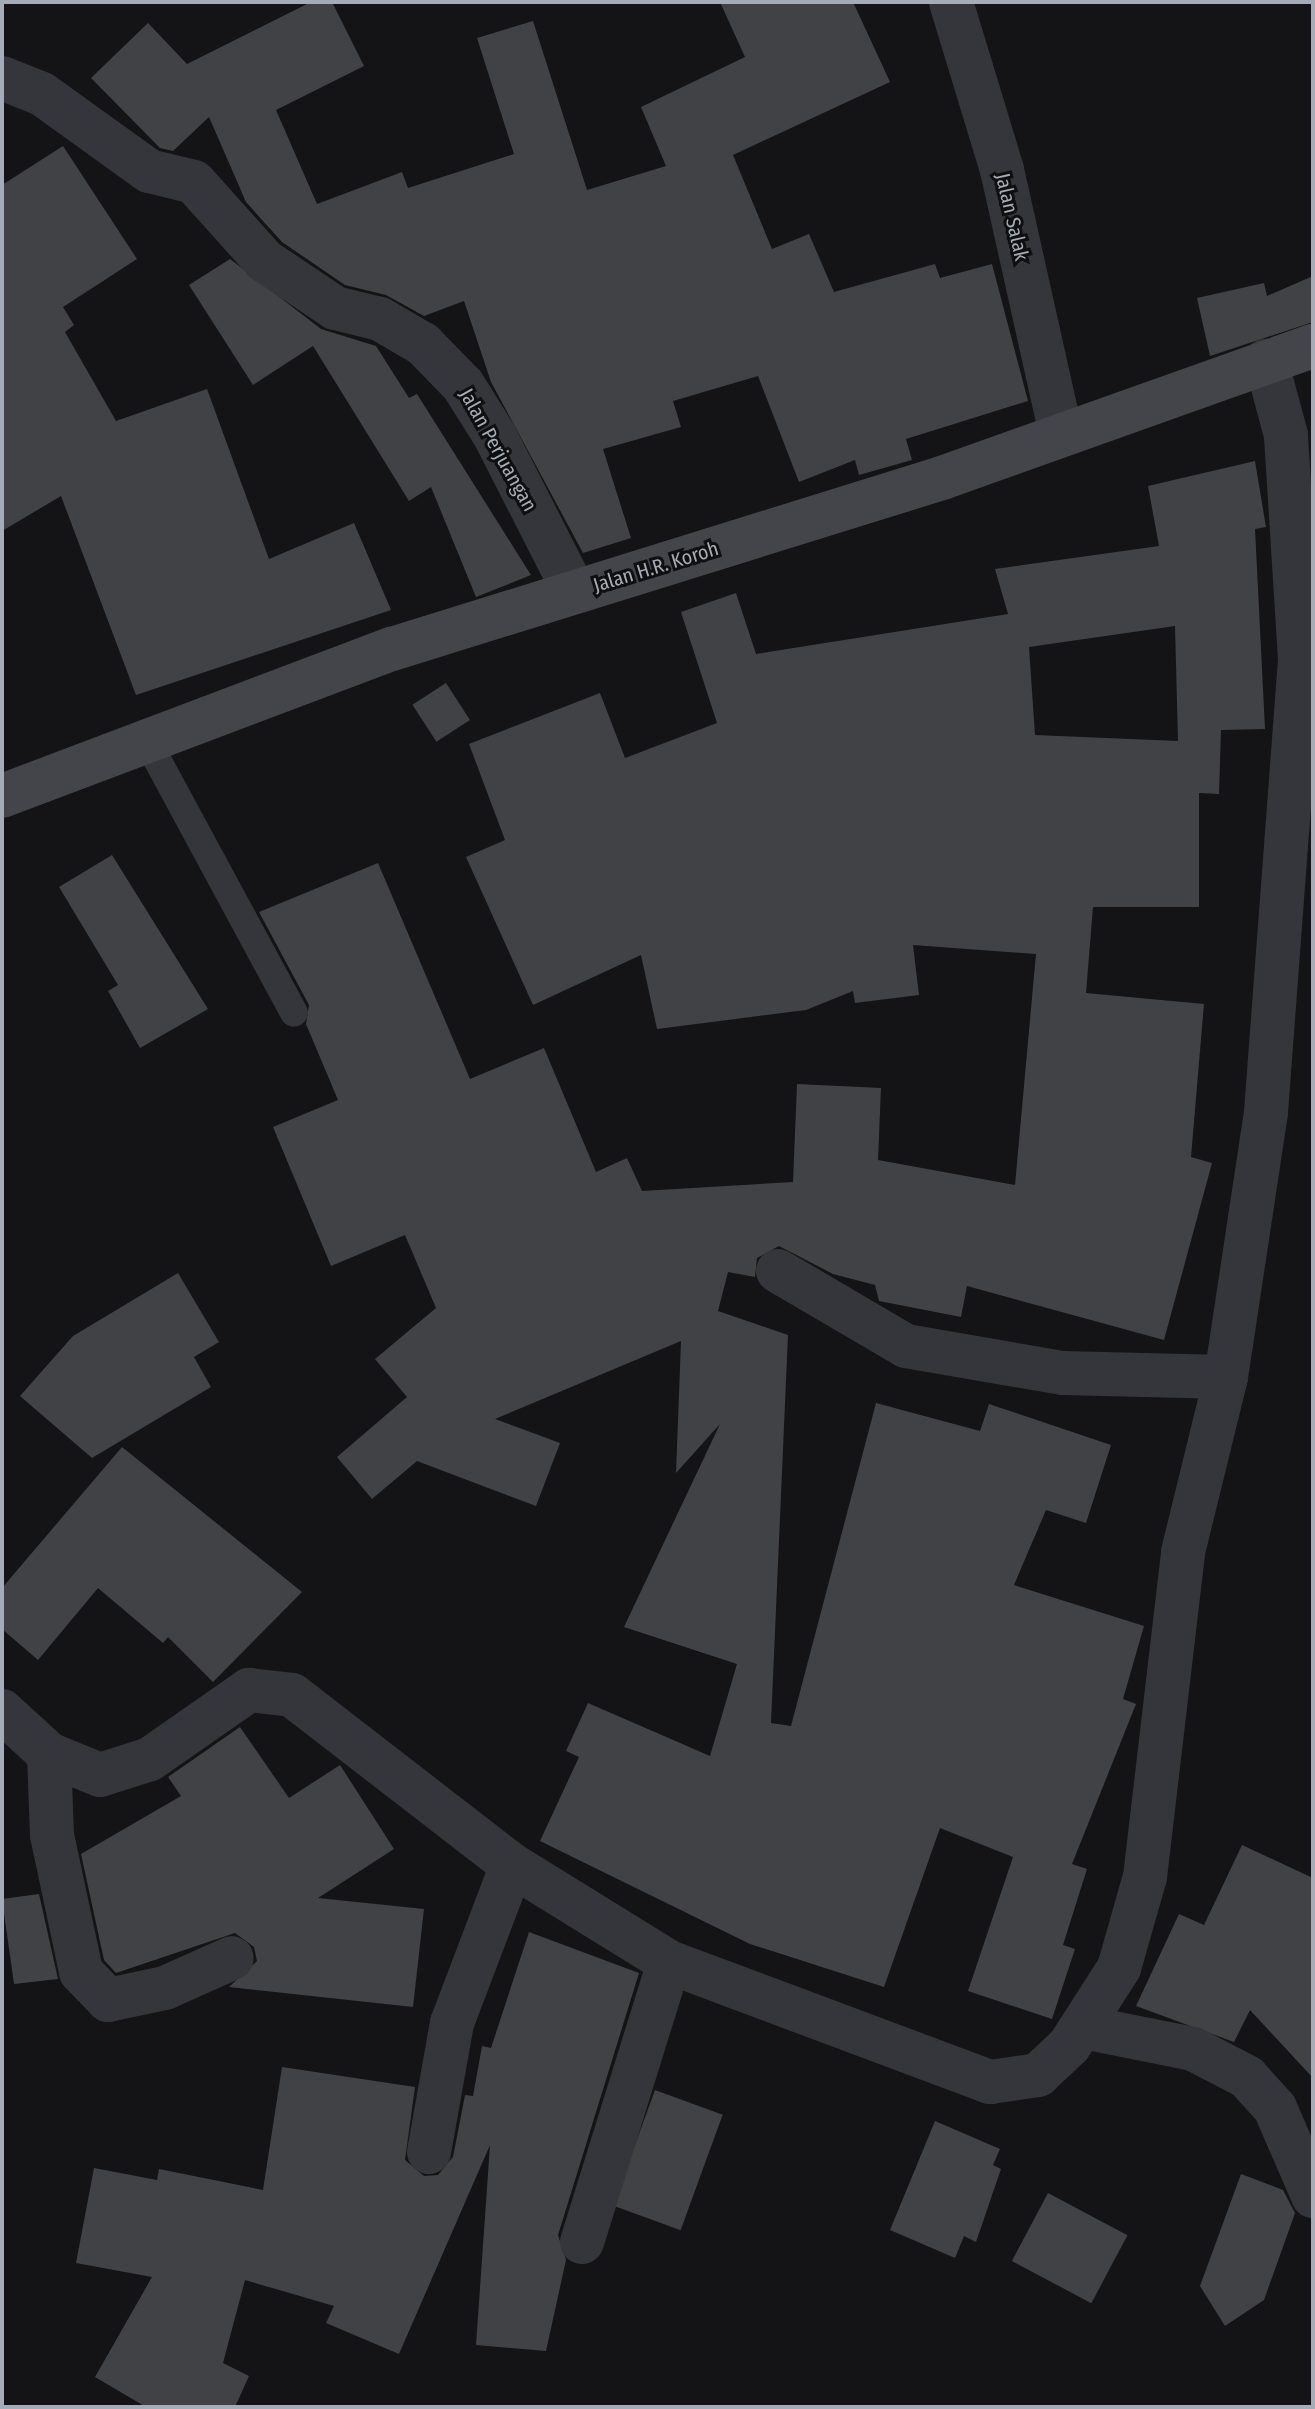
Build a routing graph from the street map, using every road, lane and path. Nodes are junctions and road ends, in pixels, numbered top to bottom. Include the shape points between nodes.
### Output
1 (951, 2) edge
2 (2, 78) edge
3 (1313, 346) edge
4 (1266, 361) junction
5 (1061, 435) junction
6 (574, 591) junction
7 (146, 739) junction
8 (2, 796) edge
9 (294, 1013) dead end
10 (778, 1271) dead end
11 (1226, 1377) junction
12 (2, 1711) edge
13 (49, 1754) junction
14 (512, 1865) junction
15 (232, 1958) dead end
16 (669, 1962) junction
17 (1083, 2027) junction
18 (429, 2152) dead end
19 (1313, 2196) edge
20 (582, 2242) dead end

1 - 5 street, Jalan Salak via 1002,170
2 - 6 street, Jalan Perjuangan via 42,94 149,171 204,189 265,261 335,308 380,319 423,344 463,385 495,436
3 - 4 main road, Jalan H.R. Koroh
4 - 5 main road, Jalan H.R. Koroh
4 - 11 street via 1288,449 1300,659 1266,1112
5 - 6 main road, Jalan H.R. Koroh
6 - 7 main road, Jalan H.R. Koroh
7 - 8 main road, Jalan H.R. Koroh
7 - 9 lane
10 - 11 street via 906,1346 1062,1373
11 - 17 street via 1183,1552 1145,1877 1119,1968
12 - 13 street
13 - 14 street via 100,1775 127,1771 228,1699 270,1689 321,1710
13 - 15 street via 52,1835 81,1972 108,2000 165,1988
14 - 16 street
14 - 18 street via 452,2023
16 - 17 street via 990,2082 1038,2075
16 - 20 street
17 - 19 street via 1193,2049 1247,2077 1282,2119

